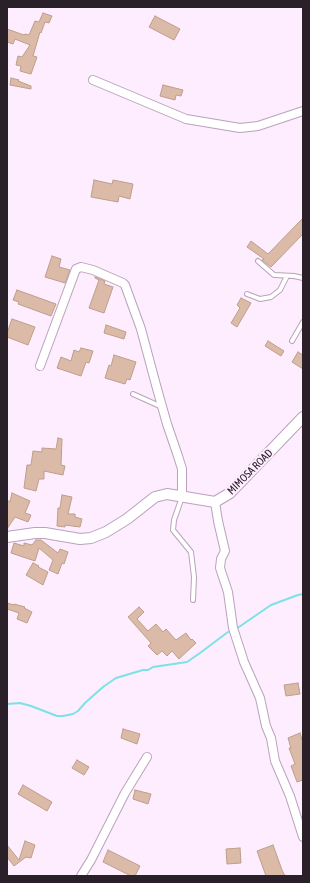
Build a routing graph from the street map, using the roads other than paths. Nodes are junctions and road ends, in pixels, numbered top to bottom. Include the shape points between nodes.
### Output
1 (92, 80) dead end
2 (303, 111) edge
3 (258, 261) dead end
4 (287, 276) junction
5 (303, 278) edge
6 (247, 294) dead end
7 (303, 322) edge
8 (292, 341) dead end
9 (40, 366) dead end
10 (133, 394) dead end
11 (162, 407) junction
12 (303, 417) edge
13 (182, 497) junction
14 (216, 502) junction
15 (7, 537) edge
16 (193, 600) dead end
17 (147, 758) dead end
18 (303, 837) edge
19 (81, 876) edge

1 - 2 street via 186,119 240,128 258,126
3 - 4 lane via 274,275
4 - 5 lane
4 - 6 lane via 280,290 271,297 260,299
7 - 8 lane
9 - 11 street via 73,274 81,267 93,270 125,285 142,329
10 - 11 lane
11 - 13 street via 182,469
12 - 14 street, MIMOSA ROAD via 230,493
13 - 14 street, MIMOSA ROAD
13 - 15 street, MIMOSA ROAD via 167,494 156,497 127,519 91,538 40,533
13 - 16 lane via 173,530 191,552
14 - 18 street via 225,551 220,568 228,592 233,628 260,698 275,760
17 - 19 street via 125,793

